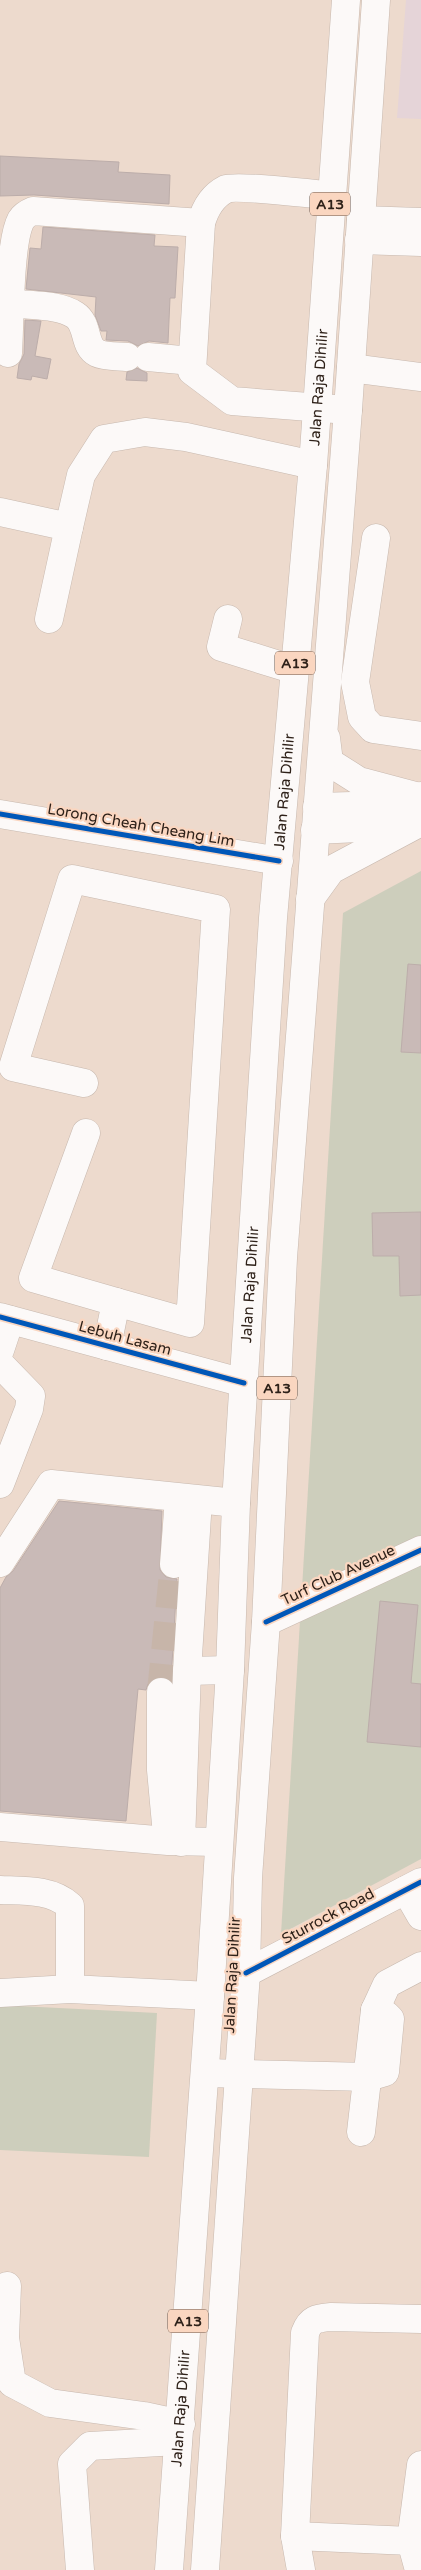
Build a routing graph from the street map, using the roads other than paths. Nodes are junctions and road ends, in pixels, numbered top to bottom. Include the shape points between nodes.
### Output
1 (346, 0) edge
2 (376, 0) edge
3 (331, 196) junction
4 (421, 222) edge
5 (201, 223) junction
6 (360, 230) junction
7 (421, 242) edge
8 (11, 303) junction
9 (8, 353) dead end
10 (192, 361) junction
11 (351, 368) junction
12 (421, 377) edge
13 (317, 409) junction
14 (348, 410) junction
15 (313, 465) junction
16 (0, 512) edge
17 (69, 527) junction
18 (376, 538) dead end
19 (49, 618) dead end
20 (228, 619) dead end
21 (293, 681) junction
22 (324, 722) junction
23 (421, 736) edge
24 (421, 808) edge
25 (0, 814) edge
26 (312, 819) junction
27 (279, 861) junction
28 (310, 899) junction
29 (268, 985) junction
30 (84, 1083) dead end
31 (86, 1133) dead end
32 (116, 1302) junction
33 (5, 1318) edge
34 (108, 1346) junction
35 (0, 1350) edge
36 (0, 1364) edge
37 (244, 1383) junction
38 (0, 1484) edge
39 (188, 1499) junction
40 (236, 1503) junction
41 (421, 1550) edge
42 (1, 1559) edge
43 (174, 1564) tunnel mouth
44 (266, 1622) junction
45 (230, 1670) junction
46 (187, 1672) junction
47 (262, 1689) junction
48 (161, 1692) tunnel mouth
49 (0, 1827) edge
50 (174, 1842) junction
51 (218, 1842) junction
52 (414, 1886) edge
53 (0, 1890) edge
54 (421, 1916) edge
55 (421, 1966) edge
56 (246, 1973) junction
57 (70, 1989) junction
58 (0, 1993) edge
59 (210, 1996) junction
60 (205, 2073) junction
61 (238, 2074) junction
62 (368, 2077) junction
63 (361, 2132) dead end
64 (7, 2286) dead end
65 (421, 2319) edge
66 (179, 2433) junction
67 (421, 2465) edge
68 (295, 2536) junction
69 (411, 2541) junction
70 (80, 2570) edge
71 (169, 2570) edge
72 (205, 2570) edge
73 (301, 2570) edge
74 (419, 2570) edge

1 - 3 main road, Jalan Raja Dihilir / A13
2 - 6 main road, Jalan Raja Dihilir / A13
3 - 5 main road via 227,188 211,201
3 - 13 main road, Jalan Raja Dihilir / A13
4 - 6 main road
5 - 8 main road via 27,213 16,231
5 - 10 main road
6 - 7 main road
6 - 11 main road, Jalan Raja Dihilir / A13
8 - 9 main road
8 - 10 main road via 64,309 76,315 84,325 90,348 98,354
10 - 13 main road via 192,371 232,401
11 - 12 main road
11 - 14 main road, Jalan Raja Dihilir / A13
13 - 14 main road
13 - 15 main road, Jalan Raja Dihilir / A13
14 - 22 main road, Jalan Raja Dihilir / A13
15 - 17 main road via 145,432 104,439 81,475
15 - 21 main road, Jalan Raja Dihilir / A13
16 - 17 main road
17 - 19 main road
18 - 23 main road via 355,682 362,717 373,729
20 - 21 main road via 221,647
21 - 26 main road via 302,713 295,794
21 - 27 main road, Jalan Raja Dihilir / A13
22 - 24 main road via 329,762 359,781
22 - 26 main road, Jalan Raja Dihilir / A13
24 - 26 main road via 387,805
24 - 28 main road via 332,870
25 - 27 main road, Lorong Cheah Cheang Lim
26 - 28 main road, Jalan Raja Dihilir / A13
26 - 29 main road via 299,825 293,921 288,943
27 - 29 main road, Jalan Raja Dihilir / A13
28 - 44 main road, Jalan Raja Dihilir / A13 via 283,1258
29 - 37 main road, Jalan Raja Dihilir / A13
30 - 32 main road via 13,1067 72,879 216,909 190,1323
31 - 32 main road via 32,1278
32 - 34 main road
33 - 34 main road, Lebuh Lasam
33 - 35 main road
34 - 37 main road, Lebuh Lasam
36 - 38 main road via 31,1396
37 - 40 main road, Jalan Raja Dihilir / A13
39 - 40 main road
39 - 42 main road via 51,1484
39 - 43 main road
39 - 46 main road
40 - 45 main road, Jalan Raja Dihilir / A13
41 - 44 main road, Turf Club Avenue
44 - 47 main road, Jalan Raja Dihilir / A13
45 - 46 main road
45 - 51 main road, Jalan Raja Dihilir / A13
46 - 50 main road
47 - 51 main road via 237,1816
47 - 56 main road, Jalan Raja Dihilir / A13 via 248,1878
48 - 50 main road via 161,1770
49 - 50 main road
50 - 51 main road
51 - 59 main road, Jalan Raja Dihilir / A13
52 - 54 main road
52 - 56 main road, Sturrock Road
53 - 57 main road via 34,1891 61,1898 70,1906
55 - 62 main road via 387,1984 375,2010
56 - 61 main road, Jalan Raja Dihilir / A13
57 - 58 main road
57 - 59 main road
59 - 60 main road, Jalan Raja Dihilir / A13
60 - 61 main road
60 - 66 main road, Jalan Raja Dihilir / A13
61 - 62 main road
61 - 72 main road, Jalan Raja Dihilir / A13
62 - 63 main road
64 - 66 main road via 5,2338 12,2382 50,2403 144,2416
65 - 68 main road via 331,2316 316,2318 309,2324 305,2333
66 - 70 main road via 90,2446 72,2464
66 - 71 main road, Jalan Raja Dihilir / A13
67 - 69 main road
68 - 69 main road
68 - 73 main road
69 - 74 main road

